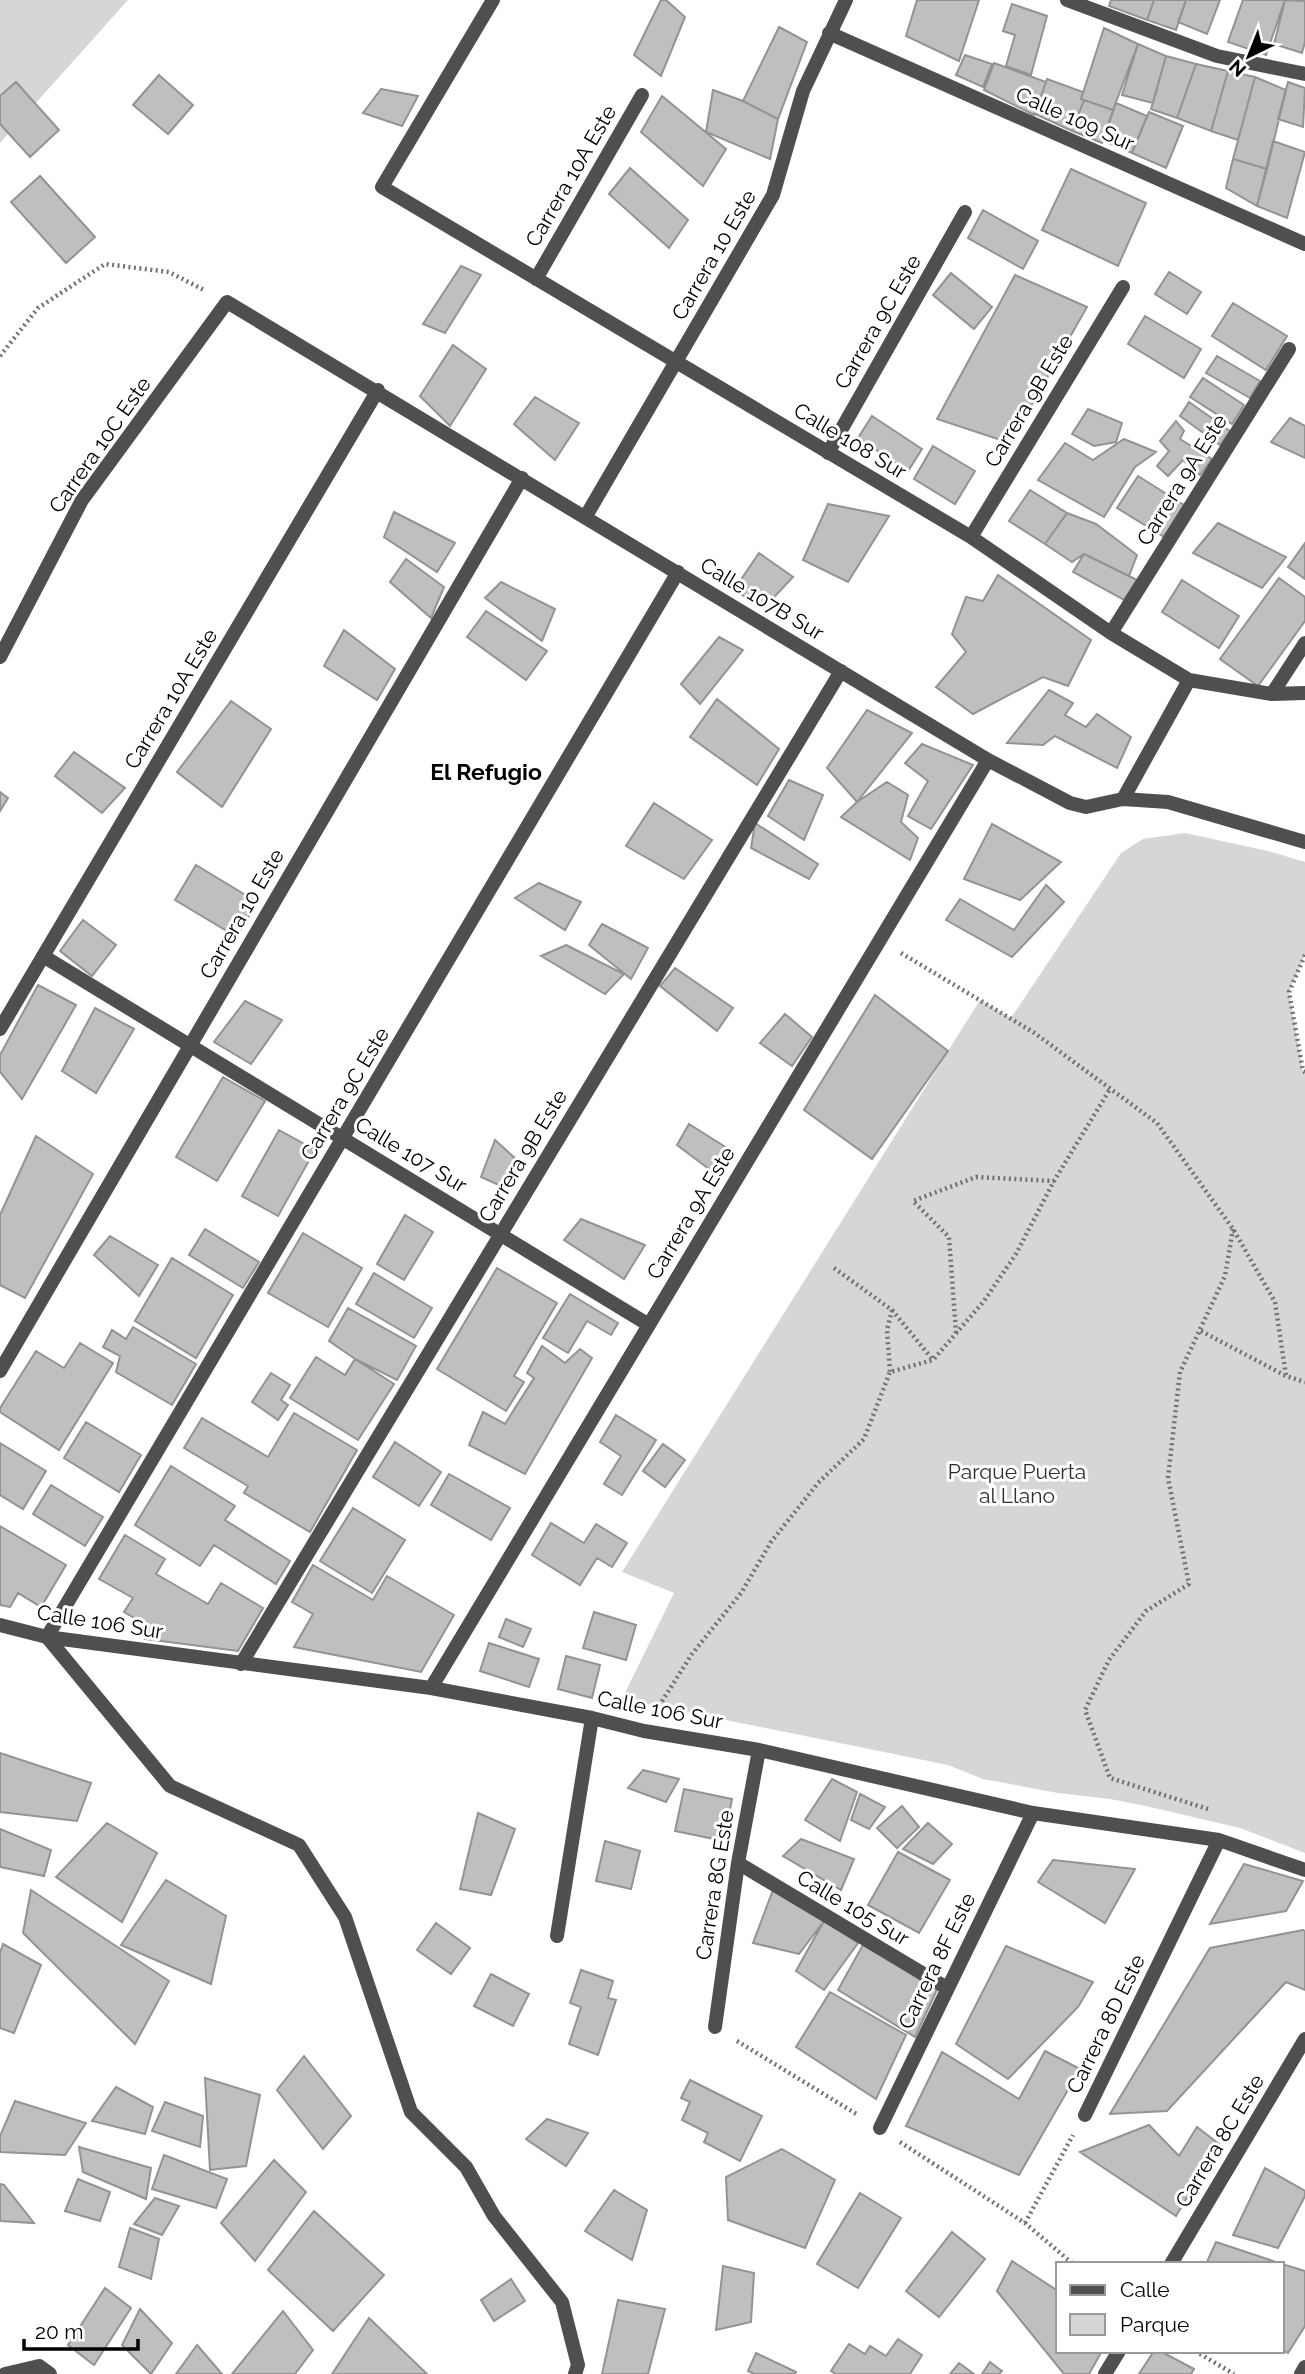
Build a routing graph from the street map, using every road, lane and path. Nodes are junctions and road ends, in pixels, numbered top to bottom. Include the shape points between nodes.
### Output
1 (493, 0) edge
2 (846, 0) edge
3 (1068, 0) edge
4 (829, 33) junction
5 (1305, 75) edge
6 (642, 95) dead end
7 (965, 212) dead end
8 (1305, 244) edge
9 (537, 279) junction
10 (1123, 288) dead end
11 (227, 302) junction
12 (1289, 349) dead end
13 (0, 356) edge
14 (675, 362) junction
15 (378, 390) junction
16 (828, 453) junction
17 (522, 478) junction
18 (586, 516) junction
19 (971, 537) junction
20 (678, 572) junction
21 (1111, 633) junction
22 (1305, 643) edge
23 (0, 657) edge
24 (841, 671) junction
25 (1189, 680) junction
26 (1305, 693) edge
27 (1272, 694) junction
28 (988, 760) junction
29 (1123, 799) junction
30 (1305, 842) edge
31 (880, 940) junction
32 (1305, 955) edge
33 (43, 956) junction
34 (0, 1029) edge
35 (190, 1045) junction
36 (1305, 1072) edge
37 (1110, 1089) junction
38 (343, 1138) junction
39 (1054, 1181) junction
40 (1233, 1228) junction
41 (500, 1235) junction
42 (834, 1268) dead end
43 (892, 1310) junction
44 (649, 1325) junction
45 (1201, 1331) junction
46 (956, 1334) junction
47 (933, 1360) junction
48 (0, 1371) edge
49 (890, 1372) junction
50 (1286, 1376) junction
51 (1305, 1382) edge
52 (0, 1625) edge
53 (47, 1637) junction
54 (241, 1664) junction
55 (431, 1688) junction
56 (592, 1718) junction
57 (644, 1731) junction
58 (759, 1750) junction
59 (1214, 1811) dead end
60 (1033, 1813) junction
61 (1219, 1840) junction
62 (738, 1863) junction
63 (1305, 1870) edge
64 (557, 1936) dead end
65 (947, 1988) junction
66 (715, 2028) dead end
67 (1305, 2039) edge
68 (1085, 2115) joint
69 (880, 2128) dead end
70 (1025, 2223) dead end
71 (1172, 2262) edge
72 (1118, 2353) edge
73 (1198, 2353) edge
74 (1305, 2367) edge
75 (5, 2374) edge
76 (51, 2374) edge
77 (575, 2374) edge
78 (1105, 2374) edge
79 (1234, 2374) edge
80 (1301, 2374) edge

1 - 9 street, Calle 108 Sur via 382,187
2 - 4 street, Carrera 10 Este
3 - 5 street via 1217,55
4 - 8 street, Calle 109 Sur
4 - 14 street, Carrera 10 Este via 803,91 773,195
6 - 9 street, Carrera 10A Este
7 - 16 street, Carrera 9C Este
9 - 14 street, Calle 108 Sur
10 - 19 street, Carrera 9B Este
11 - 13 path via 169,272 105,264 37,308
11 - 15 street, Calle 107B Sur
11 - 23 street, Carrera 10C Este via 82,500
12 - 21 street, Carrera 9A Este
14 - 16 street, Calle 108 Sur
14 - 18 street, Carrera 10 Este
15 - 17 street, Calle 107B Sur
15 - 33 street, Carrera 10A Este
16 - 19 street, Calle 108 Sur
17 - 18 street, Calle 107B Sur
17 - 35 street, Carrera 10 Este
18 - 20 street, Calle 107B Sur
19 - 21 street, Calle 108 Sur
20 - 24 street, Calle 107B Sur
20 - 38 street, Carrera 9C Este
21 - 25 street, Calle 108 Sur
22 - 27 street
24 - 28 street, Calle 107B Sur
24 - 41 street, Carrera 9B Este
25 - 27 street, Calle 108 Sur
25 - 29 street
26 - 27 street, Calle 108 Sur
28 - 29 street, Calle 107B Sur via 1070,803 1086,807
28 - 31 street, Carrera 9A Este
29 - 30 street, Calle 107B Sur via 1168,802
31 - 37 path via 1033,1032
31 - 44 street, Carrera 9A Este
32 - 36 path via 1289,992
33 - 34 street, Carrera 10A Este
33 - 35 street, Calle 107 Sur
35 - 38 street, Calle 107 Sur
35 - 48 street, Carrera 10 Este
37 - 39 path
37 - 40 path via 1157,1123
38 - 41 street, Calle 107 Sur
38 - 53 street, Carrera 9C Este
39 - 46 path via 1016,1254
39 - 46 path via 976,1177 913,1201 949,1237
40 - 45 path via 1225,1276
40 - 50 path via 1275,1301
41 - 44 street, Calle 107 Sur
41 - 54 street, Carrera 9B Este
42 - 43 path
43 - 47 path
43 - 49 path via 887,1330
44 - 55 street, Carrera 9A Este
45 - 50 path
45 - 59 path via 1180,1372 1168,1478 1189,1584 1146,1611 1109,1660 1085,1710 1110,1777
46 - 47 path
47 - 49 path
49 - 57 path via 864,1439 818,1483 771,1542 741,1593 692,1654
50 - 51 path
52 - 53 street, Calle 106 Sur
53 - 54 street, Calle 106 Sur
53 - 77 street via 170,1786 299,1845 345,1917 411,2112 466,2167 494,2216 562,2302 578,2365
54 - 55 street, Calle 106 Sur
55 - 56 street, Calle 106 Sur
56 - 57 street, Calle 106 Sur
56 - 64 street
57 - 58 street, Calle 106 Sur
58 - 60 street, Calle 106 Sur
58 - 62 street, Carrera 8G Este
60 - 61 street, Calle 106 Sur
60 - 65 street, Carrera 8F Este
61 - 63 street, Calle 106 Sur
61 - 68 street, Carrera 8D Este
62 - 65 street, Calle 105 Sur
62 - 66 street, Carrera 8G Este
65 - 69 street, Carrera 8F Este
67 - 71 street, Carrera 8C Este
68 - 70 path, Carrera 8D Este
72 - 78 street
73 - 79 path
74 - 80 street
75 - 76 street via 39,2365

